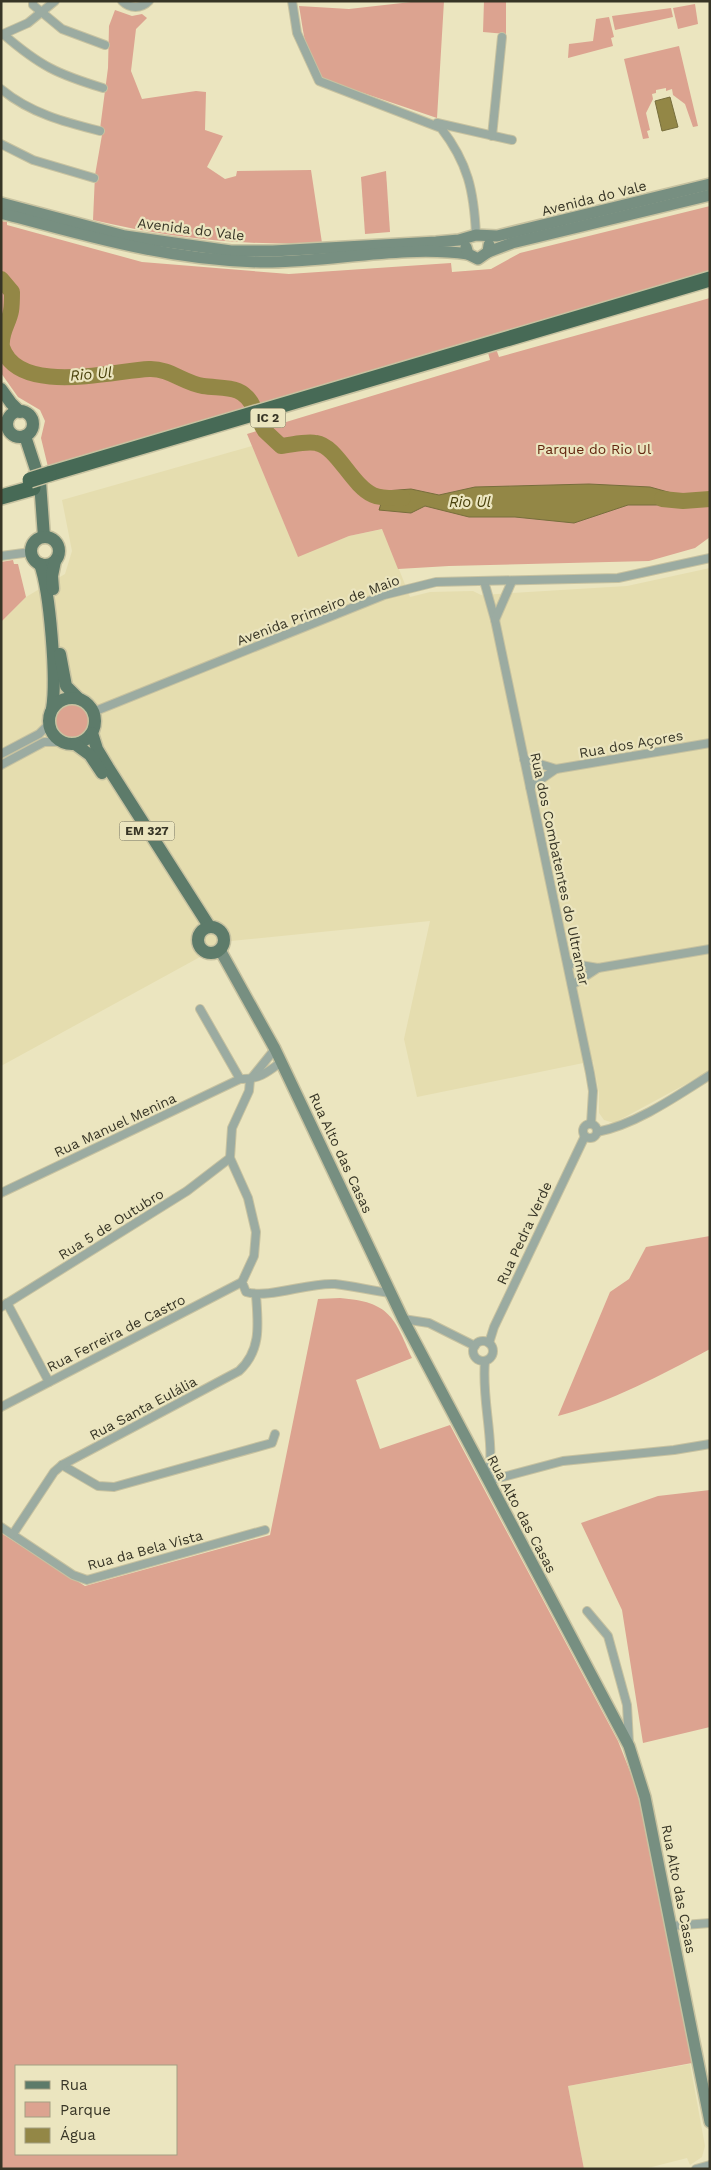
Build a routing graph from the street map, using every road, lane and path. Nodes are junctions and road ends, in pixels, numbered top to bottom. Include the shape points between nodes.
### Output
1 (33, 1) edge
2 (55, 1) edge
3 (122, 1) edge
4 (149, 1) edge
5 (292, 1) edge
6 (42, 13) junction
7 (2, 35) edge
8 (502, 37) dead end
9 (106, 45) dead end
10 (103, 88) dead end
11 (1, 89) edge
12 (430, 123) junction
13 (100, 131) dead end
14 (492, 136) junction
15 (512, 140) dead end
16 (1, 144) edge
17 (94, 178) dead end
18 (710, 184) edge
19 (710, 195) edge
20 (1, 203) edge
21 (1, 213) edge
22 (477, 236) junction
23 (488, 252) junction
24 (468, 254) junction
25 (710, 279) edge
26 (710, 286) edge
27 (1, 389) edge
28 (1, 404) edge
29 (20, 412) junction
30 (8, 419) junction
31 (25, 436) junction
32 (50, 478) junction
33 (32, 484) junction
34 (1, 489) edge
35 (1, 497) edge
36 (44, 537) junction
37 (31, 552) junction
38 (1, 556) edge
39 (710, 558) edge
40 (55, 561) junction
41 (40, 564) junction
42 (484, 581) junction
43 (512, 581) junction
44 (495, 620) junction
45 (78, 698) junction
46 (52, 709) junction
47 (93, 712) junction
48 (49, 724) junction
49 (92, 733) junction
50 (61, 742) junction
51 (710, 742) edge
52 (75, 744) junction
53 (1, 754) edge
54 (524, 759) junction
55 (1, 765) edge
56 (556, 769) junction
57 (530, 787) junction
58 (205, 929) junction
59 (710, 949) edge
60 (220, 950) junction
61 (568, 963) junction
62 (598, 968) junction
63 (572, 985) junction
64 (200, 1008) dead end
65 (275, 1049) junction
66 (281, 1062) junction
67 (710, 1075) edge
68 (240, 1079) junction
69 (250, 1080) junction
70 (591, 1124) junction
71 (597, 1132) junction
72 (585, 1136) junction
73 (230, 1158) junction
74 (1, 1193) edge
75 (242, 1282) junction
76 (390, 1293) junction
77 (256, 1295) junction
78 (4, 1305) edge
79 (403, 1319) junction
80 (489, 1343) junction
81 (475, 1346) junction
82 (484, 1361) junction
83 (49, 1382) junction
84 (1, 1407) edge
85 (275, 1434) dead end
86 (710, 1444) edge
87 (62, 1465) junction
88 (488, 1481) junction
89 (1, 1527) edge
90 (265, 1530) dead end
91 (12, 1534) junction
92 (587, 1610) dead end
93 (629, 1746) junction
94 (710, 1923) edge
95 (671, 1926) junction
96 (707, 2090) edge
97 (710, 2122) edge
98 (710, 2165) edge
99 (696, 2169) edge

1 - 6 street
2 - 6 street
3 - 4 street via 133,7
5 - 12 street via 297,34 318,81
6 - 7 street
6 - 9 street via 62,29
7 - 10 street via 49,70
8 - 14 street
11 - 13 street via 34,111
12 - 14 street
12 - 22 street via 442,128 454,144 469,180
14 - 15 street
16 - 17 street via 33,160
18 - 22 main road, Avenida do Vale via 556,223
19 - 23 main road, Avenida do Vale via 524,240
20 - 22 main road, Avenida do Vale via 125,236 231,251 417,243
21 - 24 main road, Avenida do Vale via 123,246 230,261 274,262 436,251
22 - 23 main road via 489,244
22 - 24 main road via 466,245
23 - 24 main road, Avenida do Vale via 478,259
25 - 32 highway, IC 2
26 - 32 highway, IC 2
27 - 29 main road
28 - 30 main road
29 - 30 main road
29 - 31 main road via 32,420 31,431
30 - 31 main road via 7,427 11,434
31 - 36 main road via 40,482
32 - 33 highway, IC 2
33 - 34 highway, IC 2
33 - 35 highway, IC 2
36 - 37 main road via 36,540
36 - 40 main road via 52,538 58,545
37 - 38 street
37 - 41 main road
39 - 43 street, Avenida Primeiro de Maio via 626,577
40 - 41 main road via 48,565
40 - 45 main road via 52,576 62,669 66,686
41 - 46 main road via 44,576 55,693
42 - 43 street, Avenida Primeiro de Maio
42 - 44 street, Rua dos Combatentes do Ultramar
42 - 47 street, Avenida Primeiro de Maio via 436,582 384,595
43 - 44 street
44 - 54 street, Rua dos Combatentes do Ultramar
45 - 46 main road via 64,699
45 - 47 main road
46 - 48 main road
47 - 49 main road, EM 327
48 - 50 main road via 51,732
48 - 53 street via 39,734
49 - 52 main road
49 - 58 main road, EM 327 via 96,749
50 - 52 main road
50 - 55 street via 44,742
51 - 56 street, Rua dos Açores
52 - 58 main road, EM 327 via 90,755
54 - 56 street, Rua dos Açores
54 - 57 street, Rua dos Combatentes do Ultramar
56 - 57 street, Rua dos Açores
57 - 61 street, Rua dos Combatentes do Ultramar
58 - 60 main road, EM 327 via 217,928 223,934
58 - 60 main road, EM 327 via 198,939 200,947 207,952
59 - 62 street
60 - 65 main road, Rua Alto das Casas / EM 327
61 - 62 street
61 - 63 street, Rua dos Combatentes do Ultramar
62 - 63 street
63 - 70 street, Rua dos Combatentes do Ultramar via 593,1091
64 - 68 street
65 - 66 main road, Rua Alto das Casas / EM 327
65 - 69 street
66 - 69 street via 262,1076
66 - 76 main road, Rua Alto das Casas / EM 327
67 - 71 street via 613,1129
68 - 69 street
68 - 74 street, Rua Manuel Menina
69 - 73 street via 249,1091 232,1128
70 - 71 street via 596,1126
70 - 72 street via 584,1128
71 - 72 street via 591,1138
72 - 80 street, Rua Pedra Verde via 494,1326
73 - 75 street via 248,1198 256,1232 254,1256
73 - 78 street, Rua 5 de Outubro via 187,1191
75 - 77 street via 246,1292
75 - 83 street, Rua Ferreira de Castro
76 - 77 street via 335,1284 300,1286
76 - 79 main road, Rua Alto das Casas / EM 327
77 - 87 street, Rua Santa Eulália via 258,1330 255,1349 239,1371
78 - 83 street
79 - 81 street via 429,1323
79 - 88 main road, Rua Alto das Casas / EM 327
80 - 81 street via 480,1342
80 - 82 street via 493,1352
81 - 82 street via 474,1355
82 - 88 street via 491,1466
83 - 84 street, Rua Ferreira de Castro
85 - 87 street via 272,1443 114,1486 98,1486
86 - 88 street via 563,1461
87 - 91 street, Rua Santa Eulália
88 - 93 main road, Rua Alto das Casas / EM 327
89 - 91 street, Rua da Bela Vista
90 - 91 street, Rua da Bela Vista via 87,1580 73,1575
92 - 93 street via 608,1636 614,1652 628,1705
93 - 95 main road, Rua Alto das Casas / EM 327 via 645,1797
94 - 95 street
95 - 96 main road, Rua Alto das Casas / EM 327
96 - 97 main road, Rua Alto das Casas / EM 327
98 - 99 street

